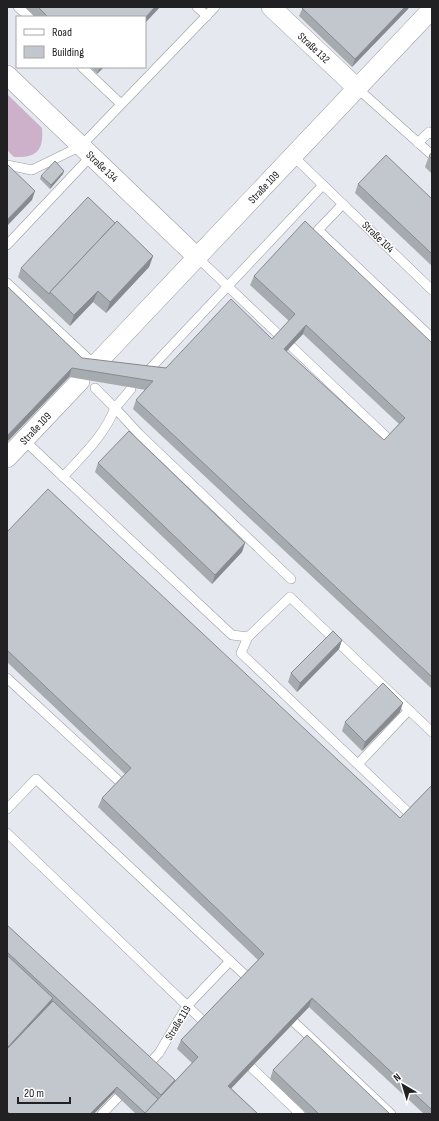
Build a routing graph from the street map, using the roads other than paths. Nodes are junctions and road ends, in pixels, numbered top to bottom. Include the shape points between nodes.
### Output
1 (18, 7) edge
2 (197, 7) edge
3 (215, 7) edge
4 (271, 7) edge
5 (432, 9) edge
6 (28, 16) edge
7 (207, 16) junction
8 (83, 68) edge
9 (7, 75) edge
10 (357, 88) junction
11 (121, 104) junction
12 (431, 132) edge
13 (418, 143) junction
14 (86, 151) junction
15 (432, 155) edge
16 (293, 156) junction
17 (7, 165) edge
18 (323, 185) junction
19 (343, 204) junction
20 (7, 244) edge
21 (198, 257) junction
22 (7, 283) edge
23 (228, 286) junction
24 (432, 290) edge
25 (280, 336) edge
26 (432, 338) edge
27 (292, 347) edge
28 (95, 365) joint
29 (146, 373) edge
30 (87, 384) joint
31 (131, 389) edge
32 (115, 408) junction
33 (24, 440) junction
34 (403, 453) edge
35 (7, 458) edge
36 (64, 477) junction
37 (291, 579) dead end
38 (248, 637) junction
39 (7, 678) edge
40 (409, 710) junction
41 (432, 732) edge
42 (358, 764) junction
43 (121, 783) edge
44 (7, 809) edge
45 (410, 814) edge
46 (7, 833) edge
47 (230, 962) junction
48 (247, 977) edge
49 (187, 1006) junction
50 (204, 1022) edge
51 (294, 1022) edge
52 (251, 1067) edge
53 (146, 1068) edge
54 (132, 1082) edge
55 (102, 1114) edge
56 (300, 1114) edge
57 (392, 1114) edge

1 - 6 lane
2 - 7 lane
3 - 7 lane
4 - 10 street, Straße 132
5 - 10 street, Straße 109
7 - 11 lane
8 - 11 lane
9 - 14 street, Straße 134
10 - 13 lane
10 - 16 street, Straße 109
11 - 14 lane
12 - 13 lane
13 - 15 lane
14 - 17 lane via 32,170
14 - 20 lane
14 - 21 street, Straße 134
16 - 18 lane, Straße 104
16 - 21 street, Straße 109
18 - 19 lane, Straße 104
18 - 23 lane
19 - 24 lane, Straße 104
19 - 26 lane via 318,230
21 - 23 lane
21 - 28 street, Straße 109
22 - 28 lane
23 - 25 lane
23 - 29 lane
27 - 34 lane
30 - 32 lane
30 - 33 street, Straße 109
31 - 32 lane
32 - 36 lane via 109,424 99,438
32 - 37 lane
33 - 35 street, Straße 109
33 - 36 lane
36 - 38 lane via 232,635
38 - 40 lane via 290,597
38 - 42 lane via 241,653
39 - 43 lane
40 - 41 lane
40 - 42 lane
42 - 45 lane
44 - 47 lane via 36,778
46 - 49 lane
47 - 48 lane
47 - 49 lane, Straße 119
49 - 50 lane
49 - 53 lane, Straße 119 via 160,1053
51 - 57 lane
52 - 56 lane
54 - 55 lane

